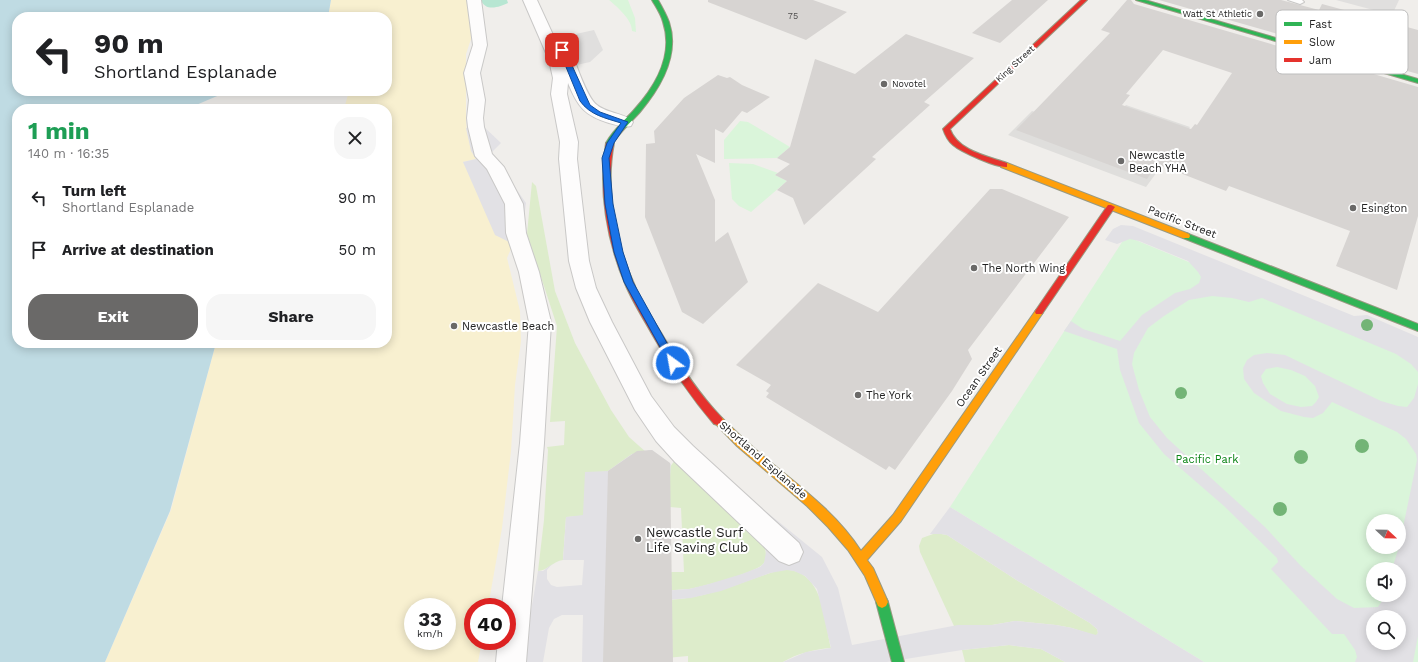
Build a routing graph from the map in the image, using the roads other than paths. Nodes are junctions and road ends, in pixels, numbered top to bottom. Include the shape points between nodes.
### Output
1 (474, 0) edge
2 (530, 0) edge
3 (655, 0) edge
4 (1084, 0) edge
5 (1140, 0) edge
6 (1292, 0) edge
7 (1300, 2) dead end
8 (557, 38) dead end
9 (1276, 40) edge
10 (1394, 74) edge
11 (1418, 81) edge
12 (625, 122) junction
13 (946, 129) joint
14 (1111, 207) junction
15 (1418, 328) edge
16 (789, 552) dead end
17 (862, 558) junction
18 (511, 662) edge
19 (898, 662) edge

1 - 18 street via 480,45 472,72 477,100 476,127 484,156 495,167 514,204 516,233 529,272 540,322 532,443
2 - 16 street via 557,60 561,78 559,94 569,142 568,159 579,261 586,288 601,322 643,403 665,434
3 - 12 street, Shortland Esplanade via 667,24 670,44 666,67 653,91
4 - 13 street, King Street
5 - 9 street
6 - 7 lane
8 - 12 street via 588,107 597,113
10 - 11 street
12 - 17 street, Shortland Esplanade via 610,143 606,158 609,204 618,252 629,282 657,336 679,372 713,416 817,507
13 - 14 street, Pacific Street via 950,140 964,148
14 - 15 street, Pacific Street
14 - 17 street, Ocean Street via 897,518
17 - 19 street, Shortland Esplanade via 881,598

